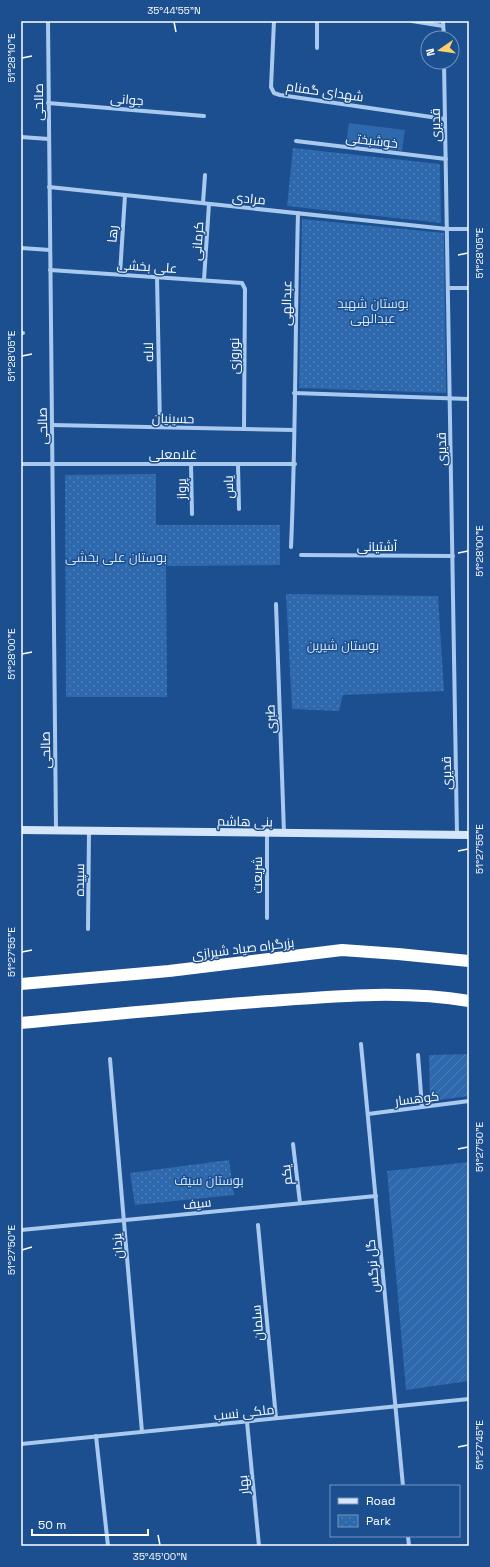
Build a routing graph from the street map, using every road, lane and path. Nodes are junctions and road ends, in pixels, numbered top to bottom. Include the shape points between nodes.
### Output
1 (48, 21) edge
2 (274, 21) edge
3 (317, 21) edge
4 (412, 21) edge
5 (443, 23) edge
6 (317, 48) dead end
7 (444, 70) edge
8 (48, 103) junction
9 (204, 116) dead end
10 (445, 119) junction
11 (21, 137) edge
12 (49, 139) junction
13 (296, 141) dead end
14 (446, 159) junction
15 (205, 175) dead end
16 (49, 187) junction
17 (125, 195) junction
18 (203, 203) junction
19 (209, 204) junction
20 (298, 213) junction
21 (447, 229) junction
22 (469, 229) edge
23 (21, 248) edge
24 (50, 250) junction
25 (50, 270) junction
26 (120, 274) junction
27 (157, 276) junction
28 (204, 280) junction
29 (242, 283) joint
30 (448, 288) junction
31 (469, 288) edge
32 (294, 392) junction
33 (450, 399) junction
34 (469, 399) edge
35 (52, 425) junction
36 (160, 427) junction
37 (244, 429) junction
38 (294, 430) junction
39 (21, 464) edge
40 (52, 464) junction
41 (191, 464) junction
42 (238, 464) junction
43 (295, 464) junction
44 (239, 509) dead end
45 (192, 514) dead end
46 (291, 546) dead end
47 (301, 555) dead end
48 (453, 556) junction
49 (276, 604) dead end
50 (21, 830) edge
51 (56, 830) junction
52 (89, 830) junction
53 (267, 833) junction
54 (284, 833) junction
55 (457, 835) junction
56 (469, 835) edge
57 (266, 918) dead end
58 (88, 929) dead end
59 (469, 961) edge
60 (21, 984) edge
61 (469, 1000) edge
62 (21, 1023) edge
63 (361, 1044) dead end
64 (418, 1055) dead end
65 (110, 1059) dead end
66 (469, 1101) edge
67 (422, 1107) junction
68 (368, 1114) junction
69 (293, 1144) dead end
70 (376, 1196) junction
71 (300, 1203) junction
72 (124, 1220) junction
73 (258, 1225) dead end
74 (21, 1230) edge
75 (469, 1399) edge
76 (396, 1407) junction
77 (276, 1418) junction
78 (247, 1422) junction
79 (142, 1432) junction
80 (96, 1436) junction
81 (21, 1444) edge
82 (403, 1485) edge
83 (108, 1546) edge
84 (259, 1546) edge

1 - 8 street, صالحی
2 - 10 street, شهدای گمنام via 271,88 274,92 280,95
3 - 6 street
4 - 5 street
7 - 10 street, قدیری
8 - 9 street, جوانی
8 - 12 street, صالحی
10 - 14 street, قدیری
11 - 12 street
12 - 16 street, صالحی
13 - 14 street, خوشبختی
14 - 21 street, قدیری
15 - 18 street
16 - 17 street, مرادی
16 - 24 street, صالحی
17 - 18 street, مرادی
17 - 26 street, رها
18 - 19 street, مرادی
19 - 20 street, مرادی
19 - 28 street, کرمانی
20 - 21 street, مرادی
20 - 32 street, عبدالهی
21 - 22 street, مرادی
21 - 30 street, قدیری
23 - 24 street
24 - 25 street, صالحی
25 - 26 street, علی بخشی
25 - 35 street, صالحی
26 - 27 street, علی بخشی
27 - 28 street, علی بخشی
27 - 36 street, لاله
28 - 29 street, علی بخشی
29 - 37 street, نوروزی via 245,289
30 - 31 street
30 - 33 street, قدیری
32 - 33 street
32 - 38 street, عبدالهی
33 - 34 street
33 - 48 street, قدیری
35 - 36 street, حسینیان
35 - 40 street, صالحی
36 - 37 street, حسینیان
37 - 38 street, حسینیان
38 - 43 street, عبدالهی
39 - 40 street, غلامعلی
40 - 41 street, غلامعلی
40 - 51 street, صالحی
41 - 42 street, غلامعلی
41 - 45 street, پرواز
42 - 43 street, غلامعلی
42 - 44 street, یاس
43 - 46 street, عبدالهی
47 - 48 street, آشتیانی
48 - 55 street, قدیری
49 - 54 street, طبری
50 - 51 main road, بنی هاشم
51 - 52 main road, بنی هاشم
52 - 53 main road, بنی هاشم
52 - 58 street, سپیده
53 - 54 main road, بنی هاشم
53 - 57 street, شریعت
54 - 55 main road, بنی هاشم
55 - 56 main road, بنی هاشم
59 - 60 highway, بزرگراه صیاد شیرازی via 342,950 177,970
61 - 62 highway via 363,994
63 - 68 street, گل نرگس
64 - 67 street
65 - 72 street, یزدان
66 - 67 street, کوهسار
67 - 68 street, کوهسار
68 - 70 street, گل نرگس
69 - 71 street, یکم
70 - 71 street, سیف
70 - 76 street, گل نرگس
71 - 72 street, سیف
72 - 74 street, سیف
72 - 79 street, یزدان
73 - 77 street, سلمان
75 - 76 street, ملکی نسب
76 - 77 street, ملکی نسب
76 - 82 street, گل نرگس
77 - 78 street, ملکی نسب
78 - 79 street, ملکی نسب
78 - 84 street, بهار
79 - 80 street, ملکی نسب
80 - 81 street, ملکی نسب
80 - 83 street

